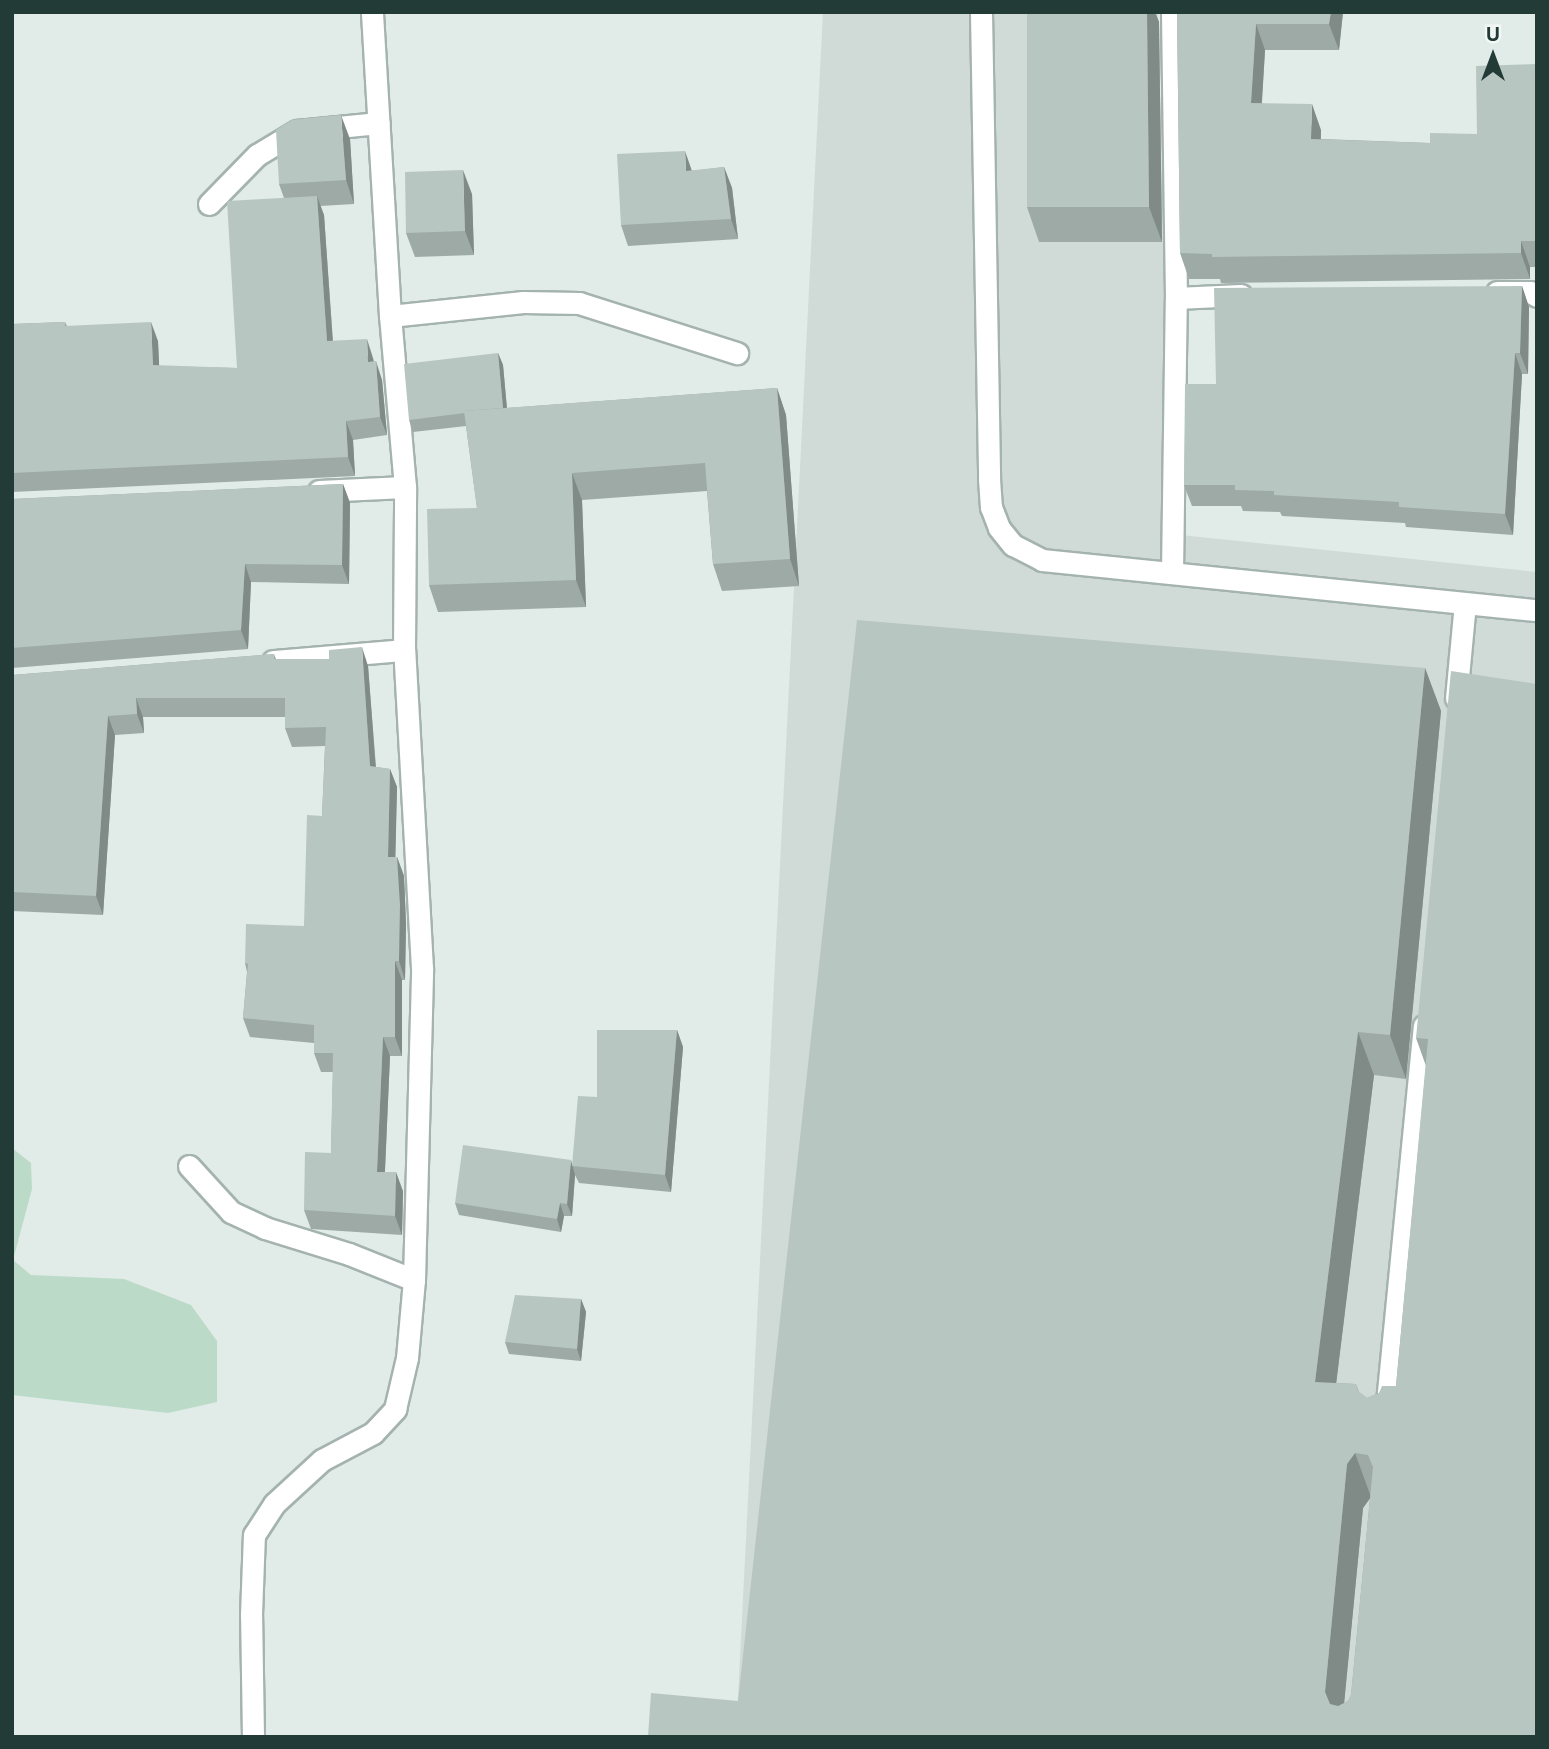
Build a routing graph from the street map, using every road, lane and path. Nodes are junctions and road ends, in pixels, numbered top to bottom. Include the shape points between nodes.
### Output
1 (372, 12) edge
2 (981, 12) edge
3 (1172, 12) edge
4 (379, 123) junction
5 (209, 204) dead end
6 (1475, 292) edge
7 (1256, 294) edge
8 (1537, 296) edge
9 (1176, 298) junction
10 (390, 316) junction
11 (737, 353) dead end
12 (405, 487) junction
13 (296, 492) edge
14 (1172, 573) junction
15 (1465, 603) junction
16 (1537, 610) edge
17 (404, 650) junction
18 (252, 663) edge
19 (1454, 713) edge
20 (1426, 1002) edge
21 (189, 1166) dead end
22 (414, 1280) junction
23 (1385, 1429) edge
24 (253, 1737) edge

1 - 4 street
2 - 14 street via 991,507 999,528 1013,545 1042,560
3 - 9 street
4 - 5 street via 297,131 257,155
4 - 10 street
6 - 8 street via 1530,292
7 - 9 street
9 - 14 street
10 - 11 street via 523,302 579,303
10 - 12 street
12 - 13 street
12 - 17 street
14 - 15 street
15 - 16 street
15 - 19 street
17 - 18 street
17 - 22 street via 422,968
20 - 23 street
21 - 22 street via 232,1212
22 - 24 street via 407,1357 395,1409 373,1433 321,1460 274,1504 254,1535

